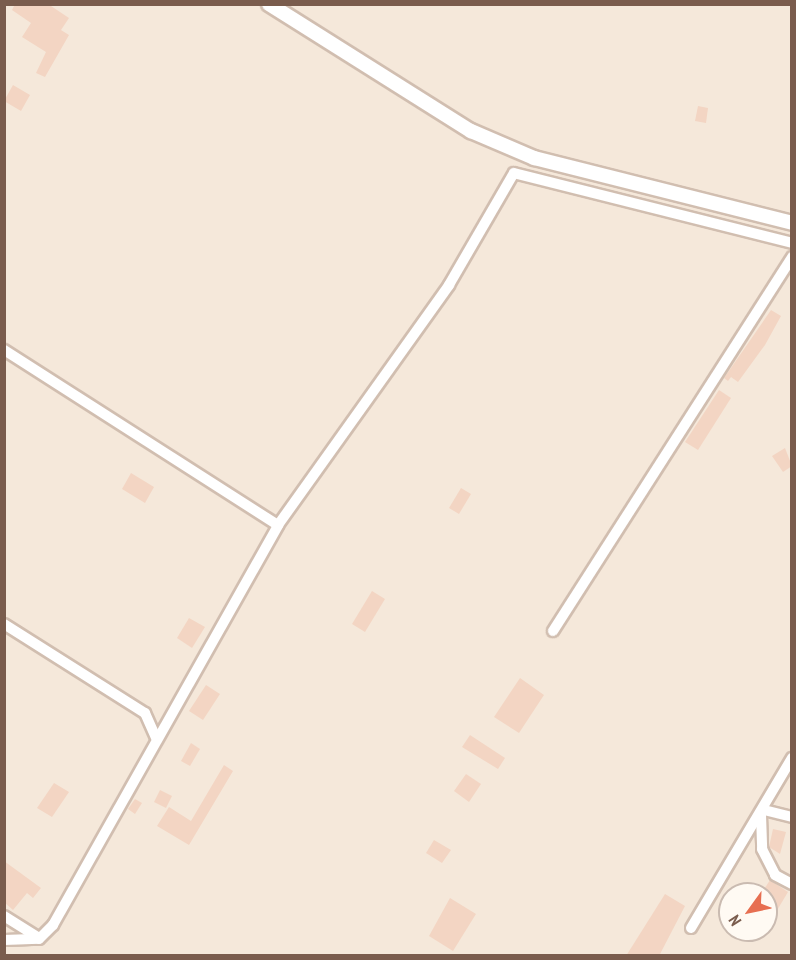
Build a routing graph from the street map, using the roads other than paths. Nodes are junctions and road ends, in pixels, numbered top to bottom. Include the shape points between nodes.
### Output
1 (269, 4) edge
2 (792, 223) edge
3 (792, 243) edge
4 (792, 257) edge
5 (4, 350) edge
6 (278, 525) junction
7 (4, 624) edge
8 (553, 630) dead end
9 (156, 738) junction
10 (792, 758) edge
11 (762, 813) junction
12 (792, 817) edge
13 (792, 884) edge
14 (4, 916) edge
15 (691, 928) dead end
16 (39, 939) junction
17 (4, 940) edge

1 - 2 street via 471,131 534,158
3 - 6 street via 514,173 449,285
4 - 8 street
5 - 6 street
6 - 9 street
7 - 9 street via 146,713
9 - 16 street via 53,925
10 - 11 street
11 - 12 street
11 - 13 street via 765,855 775,875
11 - 15 street
14 - 16 street
16 - 17 street

